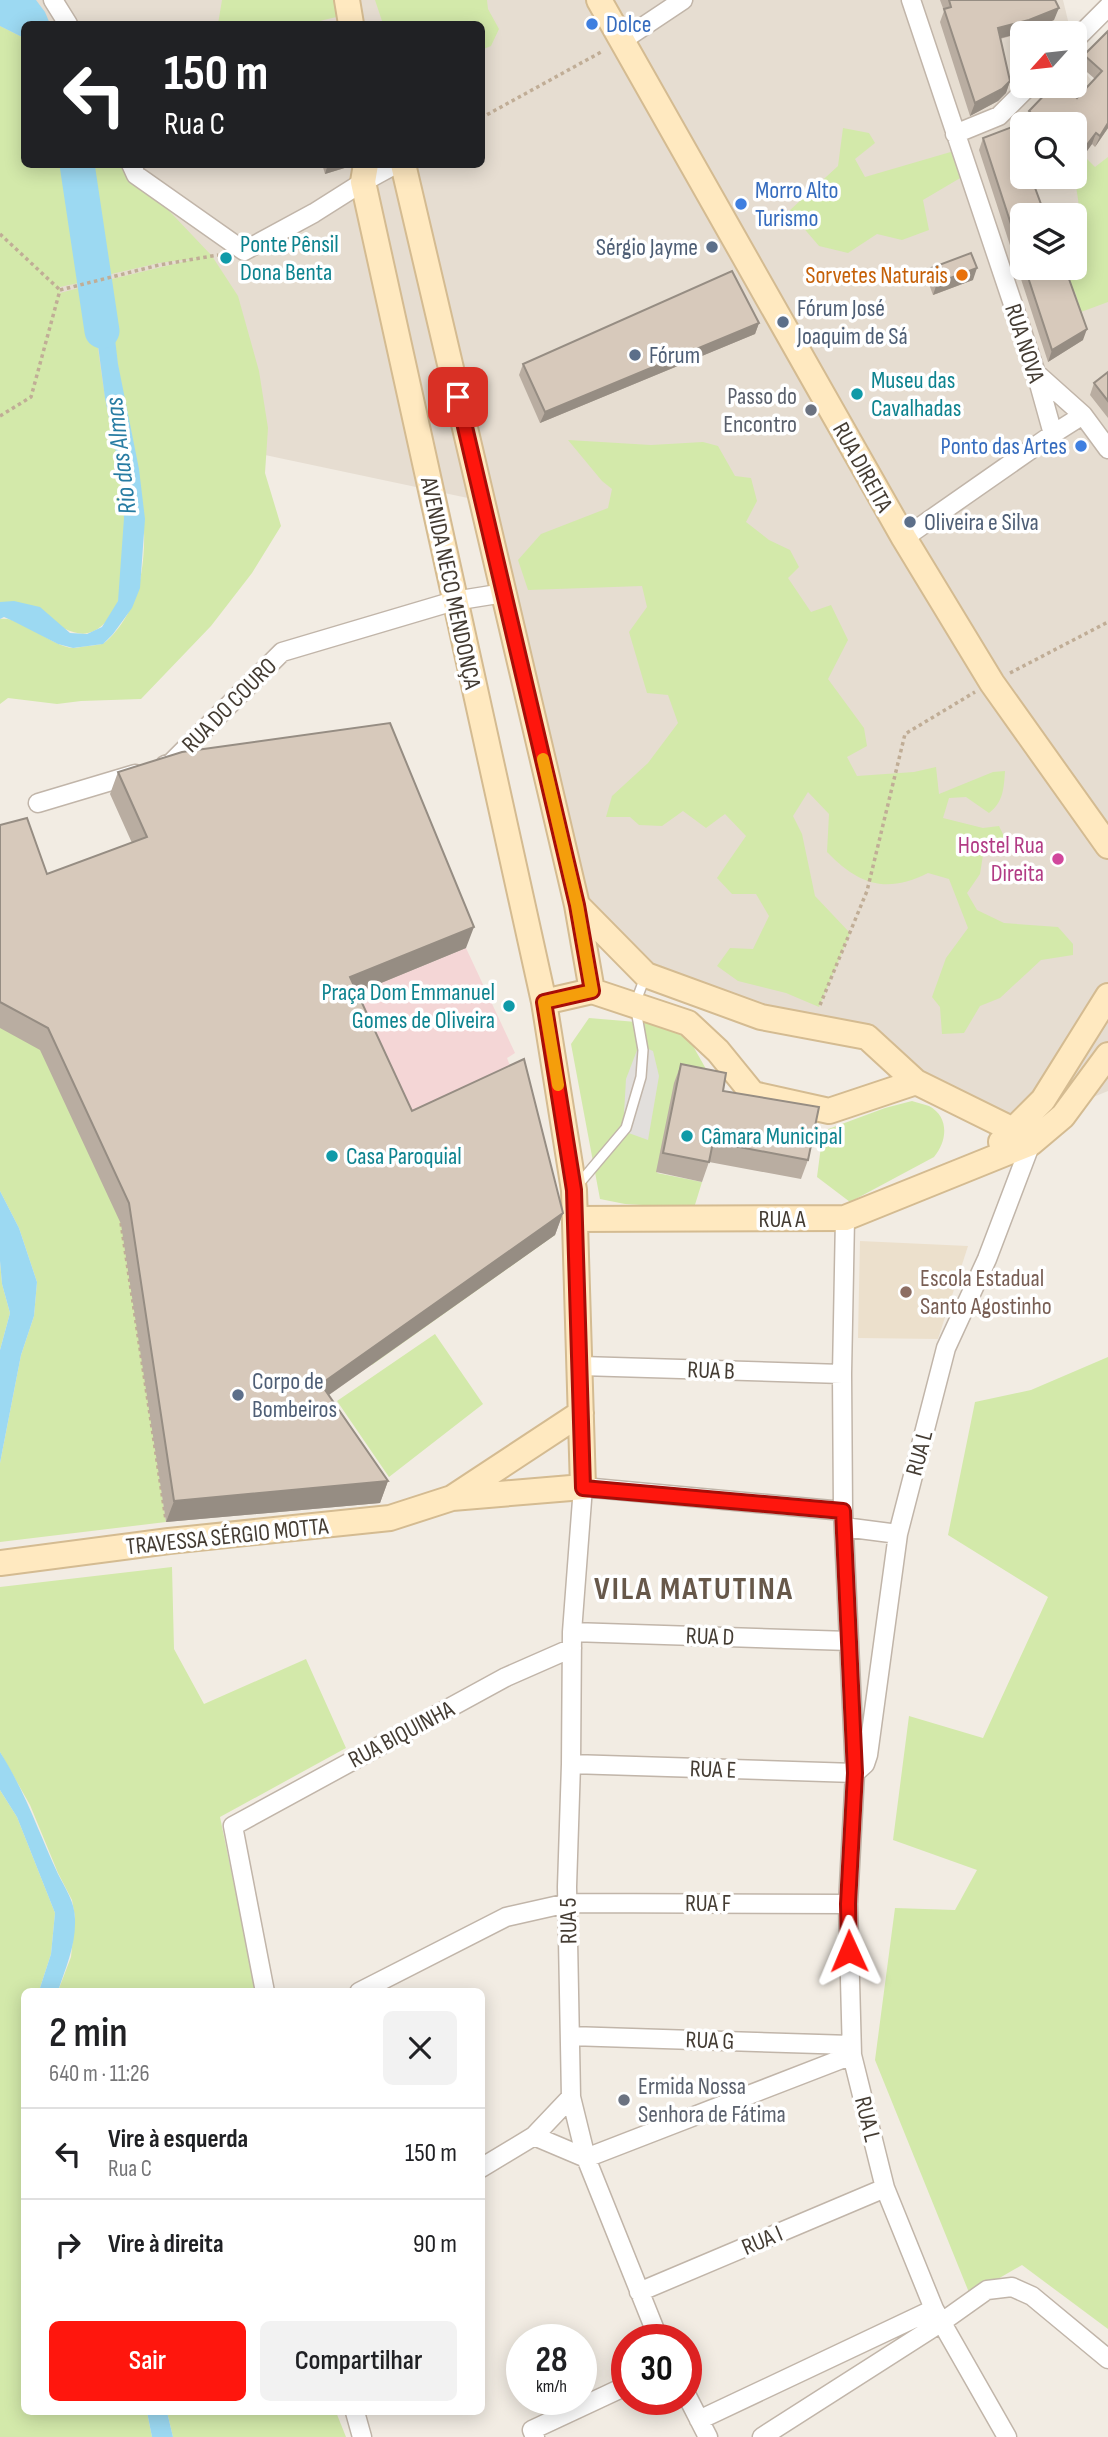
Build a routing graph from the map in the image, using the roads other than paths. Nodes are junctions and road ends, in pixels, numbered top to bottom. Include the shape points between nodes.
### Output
1 (53, 0) edge
2 (347, 0) edge
3 (599, 0) edge
4 (683, 0) edge
5 (911, 0) edge
6 (1108, 7) edge
7 (66, 21) edge
8 (350, 21) edge
9 (1087, 28) edge
10 (623, 40) junction
11 (1017, 98) edge
12 (955, 134) junction
13 (133, 168) edge
14 (382, 168) edge
15 (404, 168) edge
16 (364, 173) edge
17 (1036, 373) junction
18 (1083, 415) junction
19 (1053, 434) junction
20 (1108, 449) edge
21 (904, 538) junction
22 (504, 593) junction
23 (454, 601) junction
24 (38, 803) dead end
25 (1108, 846) edge
26 (577, 905) junction
27 (646, 975) junction
28 (592, 991) junction
29 (1108, 996) edge
30 (544, 1002) junction
31 (635, 1004) junction
32 (1108, 1055) edge
33 (916, 1082) junction
34 (1022, 1136) junction
35 (574, 1190) junction
36 (845, 1218) junction
37 (575, 1219) junction
38 (581, 1366) junction
39 (842, 1374) junction
40 (581, 1413) junction
41 (583, 1488) junction
42 (452, 1498) junction
43 (843, 1519) junction
44 (898, 1534) junction
45 (0, 1563) edge
46 (572, 1640) junction
47 (849, 1640) junction
48 (571, 1764) junction
49 (855, 1773) junction
50 (568, 1903) junction
51 (848, 1904) junction
52 (264, 1988) edge
53 (367, 1988) edge
54 (570, 2036) junction
55 (852, 2050) junction
56 (571, 2097) junction
57 (534, 2136) junction
58 (586, 2158) junction
59 (485, 2166) edge
60 (885, 2188) junction
61 (639, 2292) junction
62 (938, 2316) junction
63 (652, 2324) edge
64 (1108, 2359) edge
65 (611, 2394) edge
66 (356, 2415) edge
67 (696, 2415) edge
68 (699, 2420) junction
69 (534, 2433) edge
70 (362, 2437) edge
71 (708, 2437) edge
72 (762, 2437) edge
73 (1007, 2437) edge

1 - 7 street
2 - 8 street
3 - 10 street, RUA DIREITA
4 - 10 street
5 - 12 street, RUA NOVA
6 - 9 street
10 - 21 street, RUA DIREITA
11 - 12 street via 999,116
12 - 17 street, RUA NOVA
13 - 16 street via 136,176 244,251 314,213
14 - 16 street
15 - 22 street, AVENIDA NECO MENDONÇA
16 - 23 street, AVENIDA NECO MENDONÇA
17 - 18 street
17 - 19 street, RUA NOVA
18 - 19 street
18 - 20 street
19 - 21 street
21 - 25 street, RUA DIREITA via 992,683
22 - 23 street, RUA DO COURO
22 - 26 street, AVENIDA NECO MENDONÇA
23 - 24 street, RUA DO COURO via 282,652 171,763
23 - 30 street, AVENIDA NECO MENDONÇA
26 - 27 street
26 - 28 street, AVENIDA NECO MENDONÇA
27 - 31 lane
27 - 33 street via 761,1017 867,1037
28 - 30 street
28 - 31 street
29 - 34 street
30 - 35 street, AVENIDA NECO MENDONÇA
31 - 33 street via 688,1023 753,1094 829,1111
31 - 35 lane via 643,1051 641,1077 626,1128
32 - 34 street via 1063,1116
33 - 34 street
34 - 36 street, RUA A via 978,1165
34 - 44 street, RUA L via 987,1259 946,1348
35 - 37 street, AVENIDA NECO MENDONÇA
36 - 37 street, RUA A
36 - 39 street, RUA L
37 - 38 street, AVENIDA NECO MENDONÇA
38 - 39 street, RUA B
38 - 40 street, AVENIDA NECO MENDONÇA
39 - 43 street, RUA L
40 - 41 street, AVENIDA NECO MENDONÇA
40 - 42 street
41 - 42 street
41 - 43 street
41 - 46 street, RUA 5
42 - 45 street, TRAVESSA SÉRGIO MOTTA via 390,1518
43 - 44 street
43 - 47 street, RUA L
44 - 49 street, RUA L via 868,1755
46 - 47 street, RUA D
46 - 48 street, RUA 5
46 - 52 street, RUA BIQUINHA via 233,1826
47 - 49 street, RUA L
48 - 49 street, RUA E
48 - 50 street, RUA 5
49 - 51 street, RUA L
50 - 51 street, RUA F
50 - 53 street via 506,1917
50 - 54 street, RUA 5
51 - 55 street, RUA L
54 - 55 street, RUA G
54 - 56 street, RUA 5
55 - 58 street
55 - 60 street, RUA L
56 - 57 street
56 - 58 street, RUA 5
57 - 58 street
57 - 59 street
58 - 61 street, RUA 5
60 - 61 street, RUA I
60 - 62 street, RUA L
61 - 63 street, RUA 5
62 - 64 street via 987,2290 1012,2287 1032,2296
62 - 68 street
62 - 72 street
62 - 73 street, RUA L
65 - 69 street
66 - 70 street
67 - 68 street
68 - 71 street

